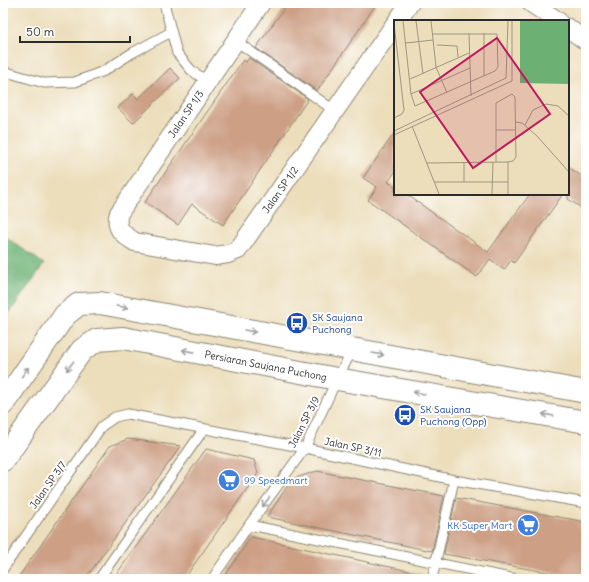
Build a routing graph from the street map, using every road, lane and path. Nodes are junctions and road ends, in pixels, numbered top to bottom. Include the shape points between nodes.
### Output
1 (164, 3) edge
2 (261, 3) edge
3 (410, 3) edge
4 (531, 3) edge
5 (398, 20) edge
6 (556, 20) edge
7 (394, 25) edge
8 (569, 29) edge
9 (171, 32) junction
10 (236, 41) junction
11 (586, 41) edge
12 (3, 71) edge
13 (208, 82) junction
14 (335, 111) junction
15 (118, 228) joint
16 (353, 349) junction
17 (337, 379) junction
18 (586, 392) edge
19 (3, 404) edge
20 (115, 417) joint
21 (586, 422) edge
22 (204, 429) junction
23 (305, 448) junction
24 (3, 460) edge
25 (454, 480) junction
26 (586, 503) edge
27 (248, 525) junction
28 (436, 563) junction
29 (3, 569) edge
30 (99, 579) edge
31 (212, 579) edge
32 (432, 579) edge
33 (516, 579) edge

1 - 9 lane
2 - 10 street, Jalan SP 1/3
3 - 5 street
4 - 6 street
7 - 14 street, Jalan SP 1/2
8 - 11 street
9 - 12 lane via 104,71 75,82 44,83
9 - 13 lane via 177,53 191,70
10 - 13 street, Jalan SP 1/3
10 - 14 lane
13 - 15 street, Jalan SP 1/3 via 119,213
14 - 15 street, Jalan SP 1/2 via 238,250 216,256 135,242 125,237
16 - 17 lane, Jalan SP 3/9
16 -> 18 street
19 -> 16 street via 65,315 79,304 100,303
21 -> 17 street, Persiaran Saujana Puchong
17 - 23 lane, Jalan SP 3/9
17 -> 24 street, Persiaran Saujana Puchong via 122,338 97,340 82,350
20 - 22 lane, Jalan SP 3/11 via 128,414
20 - 29 lane, Jalan SP 3/7 via 102,426
22 - 23 lane, Jalan SP 3/11
22 - 30 lane
23 - 25 lane, Jalan SP 3/11
23 -> 27 lane, Jalan SP 3/9
25 - 26 lane, Jalan SP 3/11
25 - 28 lane
27 - 28 lane
27 - 31 lane, Jalan SP 3/9
28 - 32 lane
28 - 33 lane

